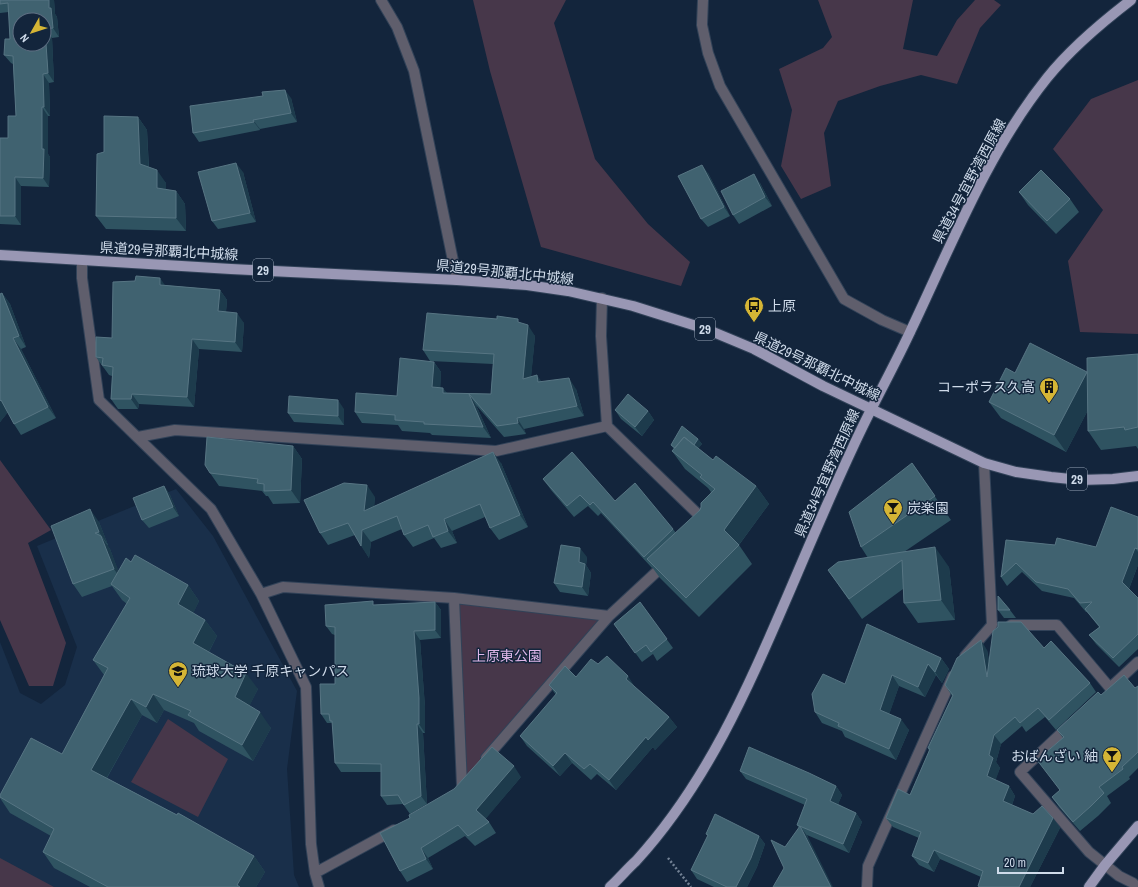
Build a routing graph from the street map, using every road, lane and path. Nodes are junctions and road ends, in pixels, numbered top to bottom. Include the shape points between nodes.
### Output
1 (381, 0) edge
2 (703, 0) edge
3 (1131, 0) edge
4 (0, 255) edge
5 (82, 260) junction
6 (457, 280) junction
7 (602, 298) junction
8 (910, 332) junction
9 (872, 409) junction
10 (607, 426) junction
11 (138, 437) junction
12 (984, 462) junction
13 (1138, 476) edge
14 (703, 530) edge
15 (674, 557) edge
16 (261, 594) junction
17 (454, 598) junction
18 (609, 616) junction
19 (992, 625) junction
20 (1138, 662) edge
21 (1076, 719) edge
22 (482, 763) edge
23 (472, 775) edge
24 (406, 823) edge
25 (1138, 826) edge
26 (668, 858) dead end
27 (1105, 865) junction
28 (315, 873) junction
29 (319, 887) edge
30 (610, 887) edge
31 (691, 887) edge
32 (867, 887) edge
33 (1089, 887) edge
34 (1137, 887) edge

1 - 6 street via 398,28 414,71
2 - 8 street via 702,25 708,53 720,86 844,299
3 - 8 main road, 県道34号宜野湾西原線 via 1078,44 1048,76 1011,128 969,205
4 - 5 main road, 県道29号那覇北中城線 / 29
5 - 6 main road, 県道29号那覇北中城線 / 29
5 - 11 street via 82,278 99,400
6 - 7 main road, 県道29号那覇北中城線 / 29 via 527,285
7 - 9 main road, 県道29号那覇北中城線 / 29 via 706,329 754,349
7 - 10 street via 601,336
8 - 9 main road, 県道34号宜野湾西原線
9 - 12 main road, 県道29号那覇北中城線 / 29
9 - 30 main road, 県道34号宜野湾西原線 via 721,742 675,814 654,841
10 - 11 street via 496,451 175,430
10 - 14 street via 708,524
11 - 16 street via 211,509
12 - 13 main road, 県道29号那覇北中城線 / 29 via 1016,472 1058,478 1087,480
12 - 19 street
15 - 18 street
16 - 17 street via 283,587
16 - 28 street via 306,687 311,844
17 - 18 street
17 - 23 street via 459,789
18 - 22 street
19 - 20 street via 1058,625 1108,690
19 - 32 street via 958,665 868,866
21 - 27 street via 1020,772 1089,852
24 - 28 street
25 - 27 main road
26 - 31 path
27 - 33 main road
27 - 34 street
28 - 29 street

